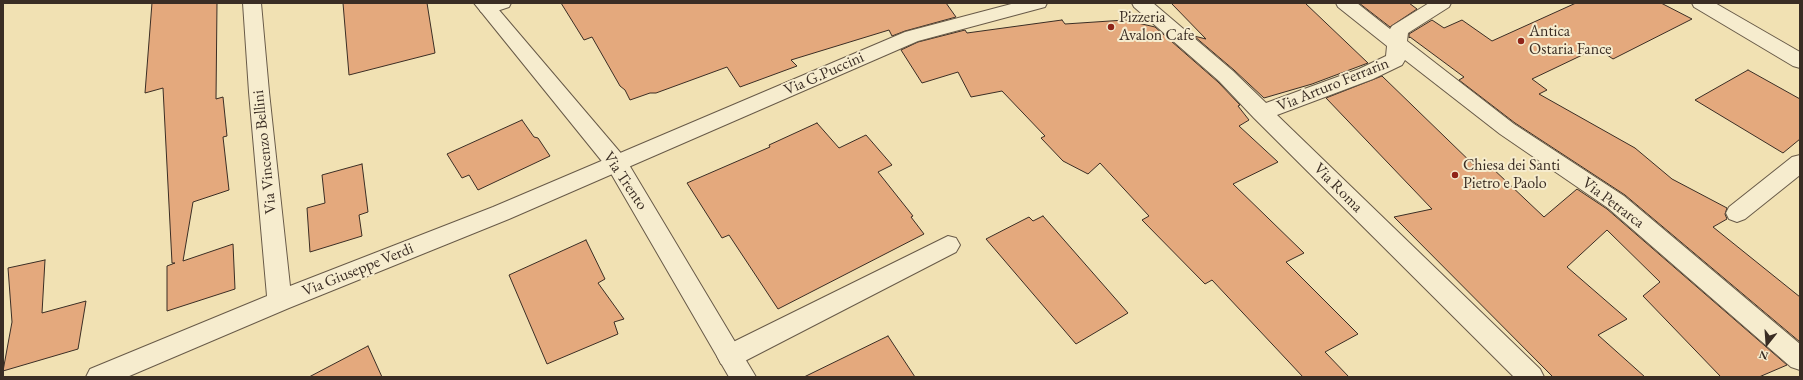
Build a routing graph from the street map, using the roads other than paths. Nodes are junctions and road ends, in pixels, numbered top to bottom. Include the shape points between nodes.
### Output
1 (252, 3) edge
2 (1038, 3) edge
3 (1142, 3) edge
4 (1345, 3) edge
5 (1442, 3) edge
6 (1701, 3) edge
7 (491, 5) edge
8 (1398, 46) junction
9 (1800, 61) edge
10 (1261, 113) junction
11 (1800, 163) edge
12 (617, 164) junction
13 (1737, 213) dead end
14 (948, 245) dead end
15 (280, 301) junction
16 (730, 356) junction
17 (1800, 359) edge
18 (99, 377) edge
19 (743, 377) edge
20 (1531, 377) edge

1 - 15 street, Via Vincenzo Bellini
2 - 12 street, Via G.Puccini via 912,36
3 - 10 street, Via Roma via 1226,76
4 - 8 street, Via Petrarca
5 - 8 street, Via Arturo Ferrarin via 1399,30
6 - 9 street
7 - 12 street, Via Trento
8 - 10 street, Via Arturo Ferrarin via 1395,60 1366,74
8 - 17 street, Via Petrarca via 1507,130 1616,202
10 - 20 street, Via Roma
11 - 13 street
12 - 15 street, Via Giuseppe Verdi via 501,214
12 - 16 street, Via Trento
14 - 16 street
15 - 18 street, Via Giuseppe Verdi
16 - 19 street, Via Trento

